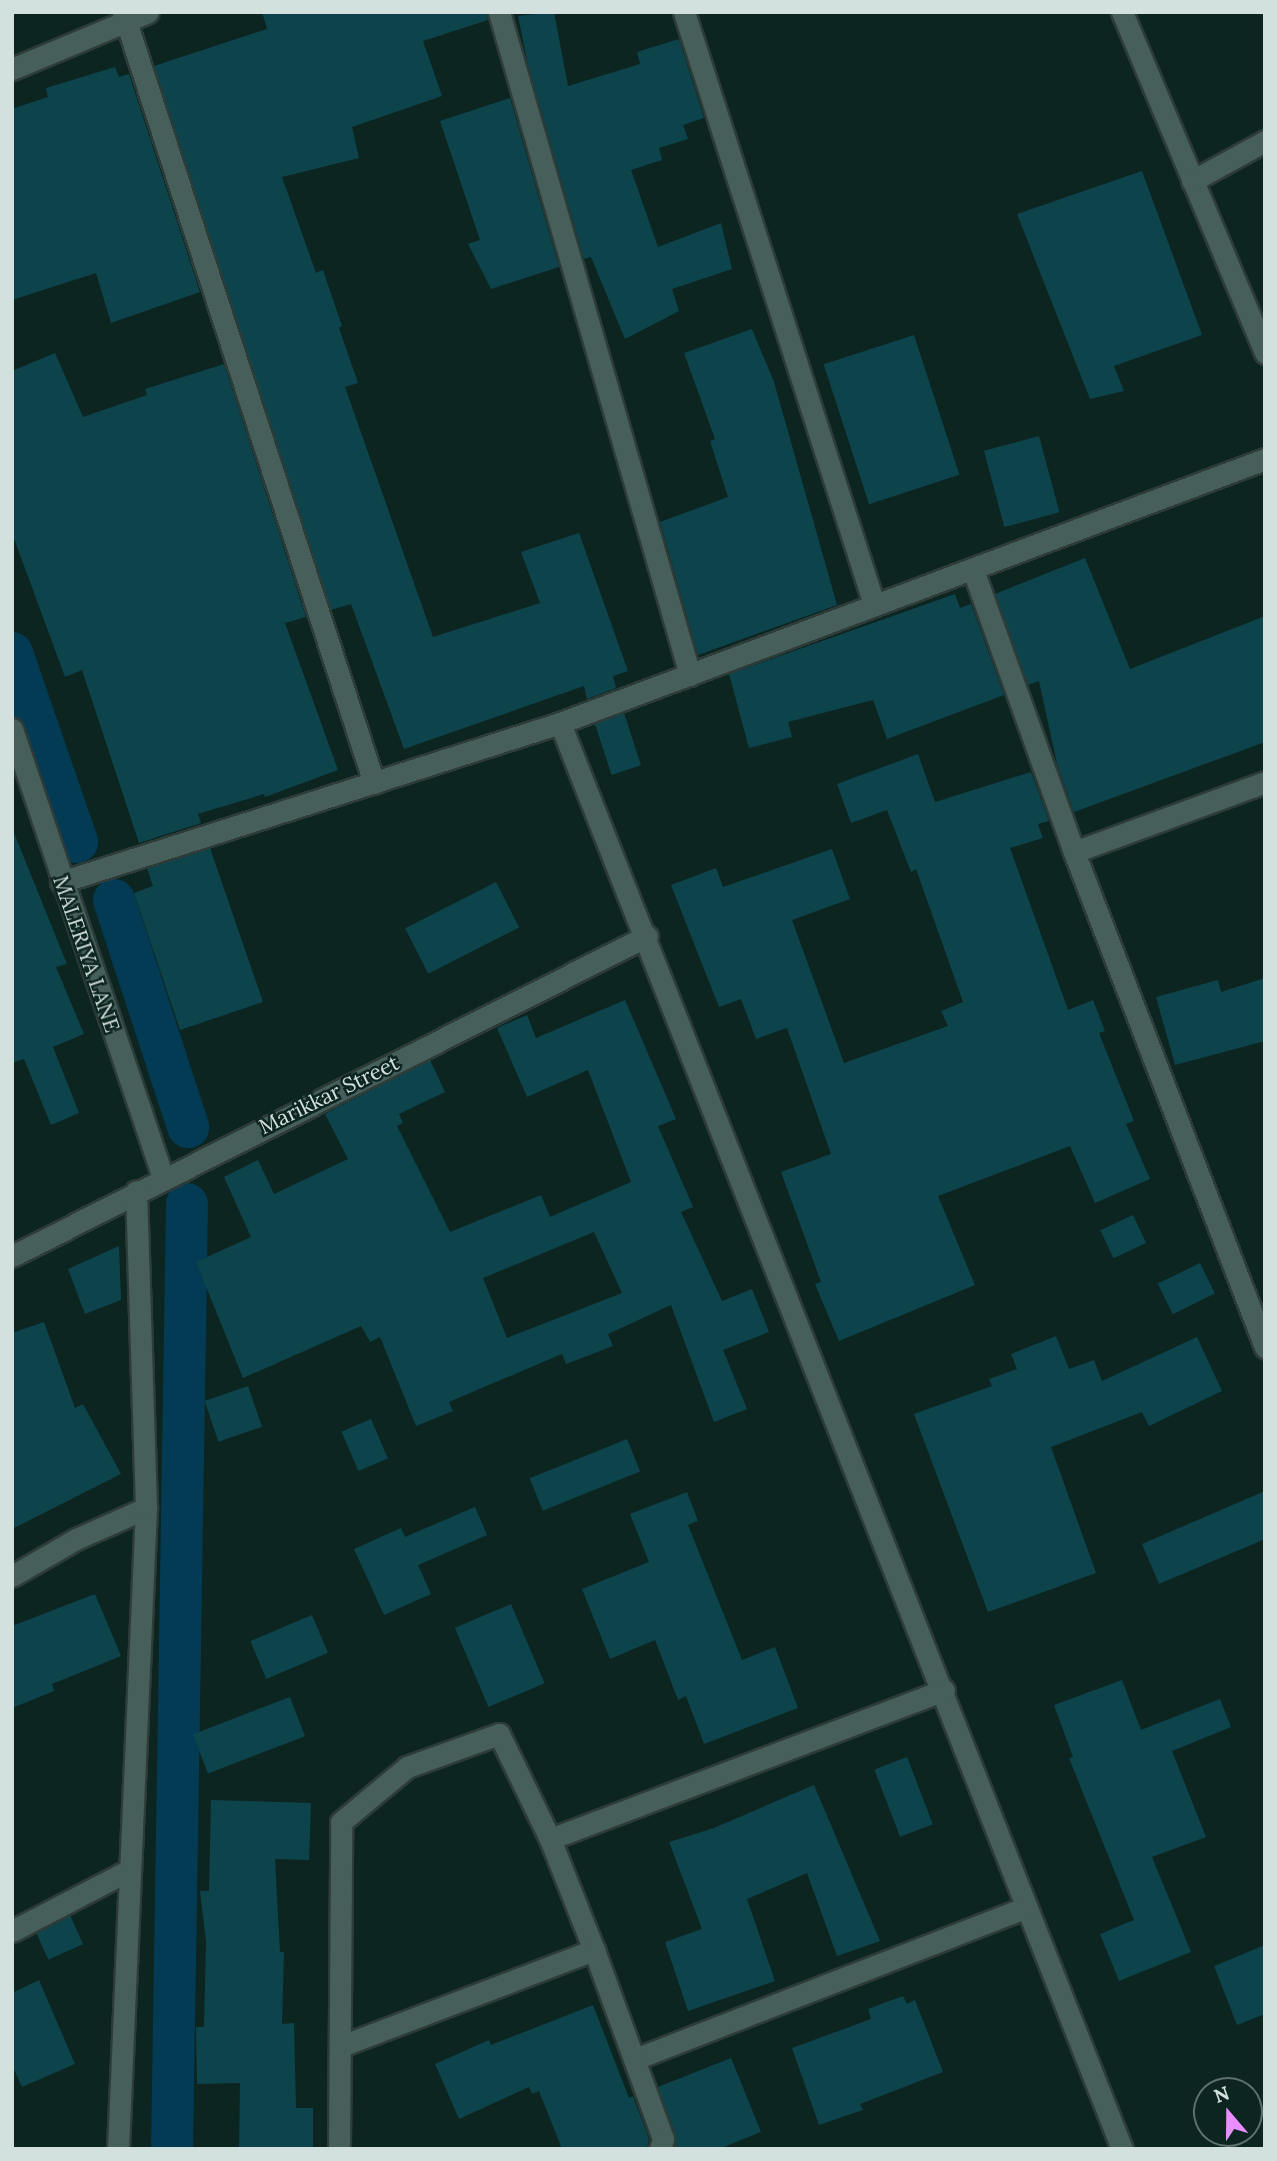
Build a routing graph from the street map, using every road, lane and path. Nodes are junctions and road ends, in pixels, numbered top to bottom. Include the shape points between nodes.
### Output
1 (148, 12) edge
2 (499, 12) edge
3 (684, 12) edge
4 (1122, 12) edge
5 (124, 17) edge
6 (12, 69) edge
7 (1265, 141) edge
8 (1192, 181) junction
9 (1265, 353) edge
10 (1265, 458) edge
11 (973, 570) junction
12 (874, 604) junction
13 (690, 676) junction
14 (560, 723) junction
15 (12, 729) edge
16 (1265, 782) edge
17 (374, 783) junction
18 (1074, 852) junction
19 (61, 882) junction
20 (647, 936) junction
21 (163, 1178) junction
22 (136, 1191) junction
23 (12, 1256) edge
24 (1265, 1347) edge
25 (146, 1508) junction
26 (12, 1576) edge
27 (944, 1690) junction
28 (550, 1839) junction
29 (129, 1871) junction
30 (1025, 1908) junction
31 (12, 1931) edge
32 (594, 1950) junction
33 (341, 2046) junction
34 (635, 2059) junction
35 (118, 2149) edge
36 (339, 2149) edge
37 (660, 2149) edge
38 (1122, 2149) edge

1 - 5 street
2 - 13 street
3 - 12 street
4 - 8 street
5 - 6 street
5 - 17 street
7 - 8 street
8 - 9 street
10 - 11 street
11 - 12 street
11 - 18 street
12 - 13 street
13 - 14 street
14 - 17 street
14 - 20 street
15 - 19 street, MALERIYA LANE
16 - 18 street
17 - 19 street
18 - 24 street
19 - 21 street, MALERIYA LANE
20 - 21 street, Marikkar Street
20 - 27 street
21 - 22 street, Marikkar Street
22 - 23 street, Marikkar Street
22 - 25 street
25 - 26 street via 76,1539
25 - 29 street
27 - 28 street
27 - 30 street
28 - 32 street
28 - 33 street via 499,1734 407,1767 341,1822
29 - 31 street
29 - 35 street
30 - 34 street
30 - 38 street
32 - 33 street
32 - 34 street
33 - 36 street
34 - 37 street via 663,2139

